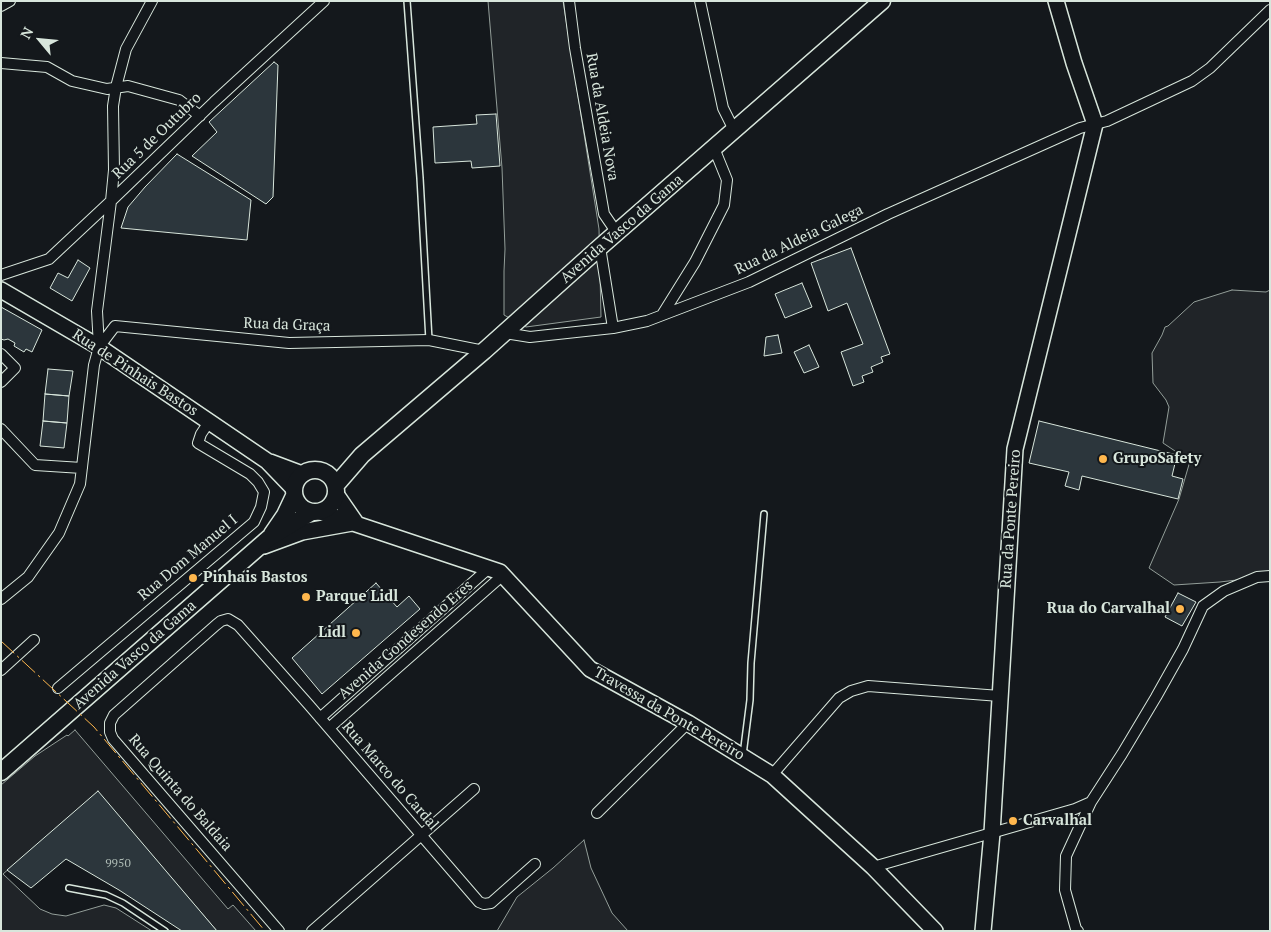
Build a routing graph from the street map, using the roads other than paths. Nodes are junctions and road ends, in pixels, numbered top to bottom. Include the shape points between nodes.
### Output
1 (10, 1) edge
2 (152, 1) edge
3 (324, 1) edge
4 (407, 1) edge
5 (569, 1) edge
6 (700, 1) edge
7 (882, 1) edge
8 (1056, 1) edge
9 (1, 6) edge
10 (1270, 10) edge
11 (1, 63) edge
12 (116, 88) junction
13 (200, 116) junction
14 (1095, 124) junction
15 (734, 130) junction
16 (714, 148) junction
17 (112, 201) junction
18 (617, 233) junction
19 (600, 247) junction
20 (1, 275) edge
21 (1, 290) edge
22 (662, 315) junction
23 (613, 328) junction
24 (505, 332) junction
25 (429, 340) junction
26 (99, 347) junction
27 (484, 351) junction
28 (1, 354) edge
29 (1, 382) edge
30 (209, 422) junction
31 (1, 429) edge
32 (362, 455) junction
33 (267, 461) junction
34 (82, 468) junction
35 (326, 472) junction
36 (302, 474) junction
37 (336, 489) junction
38 (294, 492) junction
39 (316, 512) junction
40 (764, 514) dead end
41 (356, 523) junction
42 (269, 538) junction
43 (256, 549) junction
44 (489, 568) junction
45 (503, 575) junction
46 (1270, 576) edge
47 (1, 600) edge
48 (228, 619) joint
49 (34, 640) dead end
50 (1, 670) edge
51 (58, 688) dead end
52 (1000, 696) junction
53 (320, 718) junction
54 (688, 723) junction
55 (329, 728) junction
56 (742, 756) junction
57 (1, 772) edge
58 (772, 775) junction
59 (474, 789) dead end
60 (1091, 802) junction
61 (597, 813) dead end
62 (992, 833) junction
63 (421, 835) junction
64 (535, 864) dead end
65 (873, 867) junction
66 (69, 888) dead end
67 (166, 931) edge
68 (279, 931) edge
69 (312, 931) edge
70 (935, 931) edge
71 (984, 931) edge
72 (1078, 931) edge

1 - 9 street
2 - 12 street via 126,49
3 - 13 street, Rua 5 de Outubro
4 - 25 lane
5 - 18 street, Rua da Aldeia Nova via 604,214
6 - 15 street via 723,108
7 - 15 main road, Avenida Vasco da Gama
8 - 14 street
10 - 14 street, Rua da Aldeia Galega via 1210,68 1192,81
11 - 12 street via 47,67 72,81
12 - 13 street via 128,86 179,100
12 - 17 street
13 - 17 street, Rua 5 de Outubro
14 - 22 street, Rua da Aldeia Galega via 888,214 749,282
14 - 52 street, Rua da Ponte Pereiro via 1015,449
15 - 16 main road, Avenida Vasco da Gama
16 - 18 main road, Avenida Vasco da Gama
16 - 22 street via 727,180 724,205 695,262
17 - 20 street, Rua 5 de Outubro via 49,259
17 - 26 street via 97,312
18 - 19 main road, Avenida Vasco da Gama
19 - 23 street
19 - 24 main road, Avenida Vasco da Gama
21 - 26 street, Rua de Pinhais Bastos
22 - 23 street, Rua da Aldeia Galega
23 - 24 street, Rua da Aldeia Galega via 530,337
24 - 27 main road, Avenida Vasco da Gama
25 - 26 street, Rua da Graça via 289,343 115,326
25 - 27 street, Rua da Graça
26 - 30 street, Rua de Pinhais Bastos
26 - 34 street
27 - 32 main road, Avenida Vasco da Gama
28 - 29 street via 15,368
30 - 33 street, Rua de Pinhais Bastos
30 - 51 street, Rua Dom Manuel I via 198,443 250,474 264,492 254,522
31 - 34 street via 35,465
32 - 35 main road, Avenida Vasco da Gama
32 - 37 main road, Avenida Vasco da Gama
33 - 36 street, Rua de Pinhais Bastos
33 - 38 street, Rua de Pinhais Bastos
34 - 47 street via 80,484 59,533 28,577
35 - 36 main road, Avenida Vasco da Gama via 318,469
35 - 37 main road
36 - 38 main road, Avenida Vasco da Gama via 296,480
37 - 39 main road, Avenida Vasco da Gama via 334,502
37 - 41 street
38 - 39 main road via 304,510
38 - 42 main road, Avenida Vasco da Gama via 285,515
39 - 41 street, Travessa da Ponte Pereiro
39 - 42 main road, Avenida Vasco da Gama
40 - 56 lane via 750,700
41 - 43 street via 302,532
41 - 44 street, Travessa da Ponte Pereiro
42 - 43 main road, Avenida Vasco da Gama
43 - 57 main road, Avenida Vasco da Gama
44 - 45 street, Travessa da Ponte Pereiro
44 - 53 street, Avenida Gondesendo Eres
45 - 54 street, Travessa da Ponte Pereiro via 590,669
45 - 55 street, Avenida Gondesendo Eres
46 - 60 street via 1257,577 1224,591 1203,606 1183,650
48 - 53 street, Rua Marco do Cardal via 238,625
48 - 68 street, Rua Quinta do Baldaia via 216,625 114,715 110,732 112,739
49 - 50 street
52 - 58 street via 868,686 851,691 839,698
52 - 62 street, Rua da Ponte Pereiro
53 - 55 street, Rua Marco do Cardal
54 - 56 street, Travessa da Ponte Pereiro
54 - 61 street
55 - 63 street, Rua Marco do Cardal
56 - 58 street, Travessa da Ponte Pereiro
58 - 65 street, Travessa da Ponte Pereiro
59 - 63 street
60 - 62 street
60 - 72 street via 1066,856 1066,890
62 - 65 street
62 - 71 street, Rua da Ponte Pereiro
63 - 64 street, Rua Marco do Cardal via 484,904 492,903
63 - 69 street
65 - 70 street, Travessa da Ponte Pereiro
66 - 67 lane via 106,895

